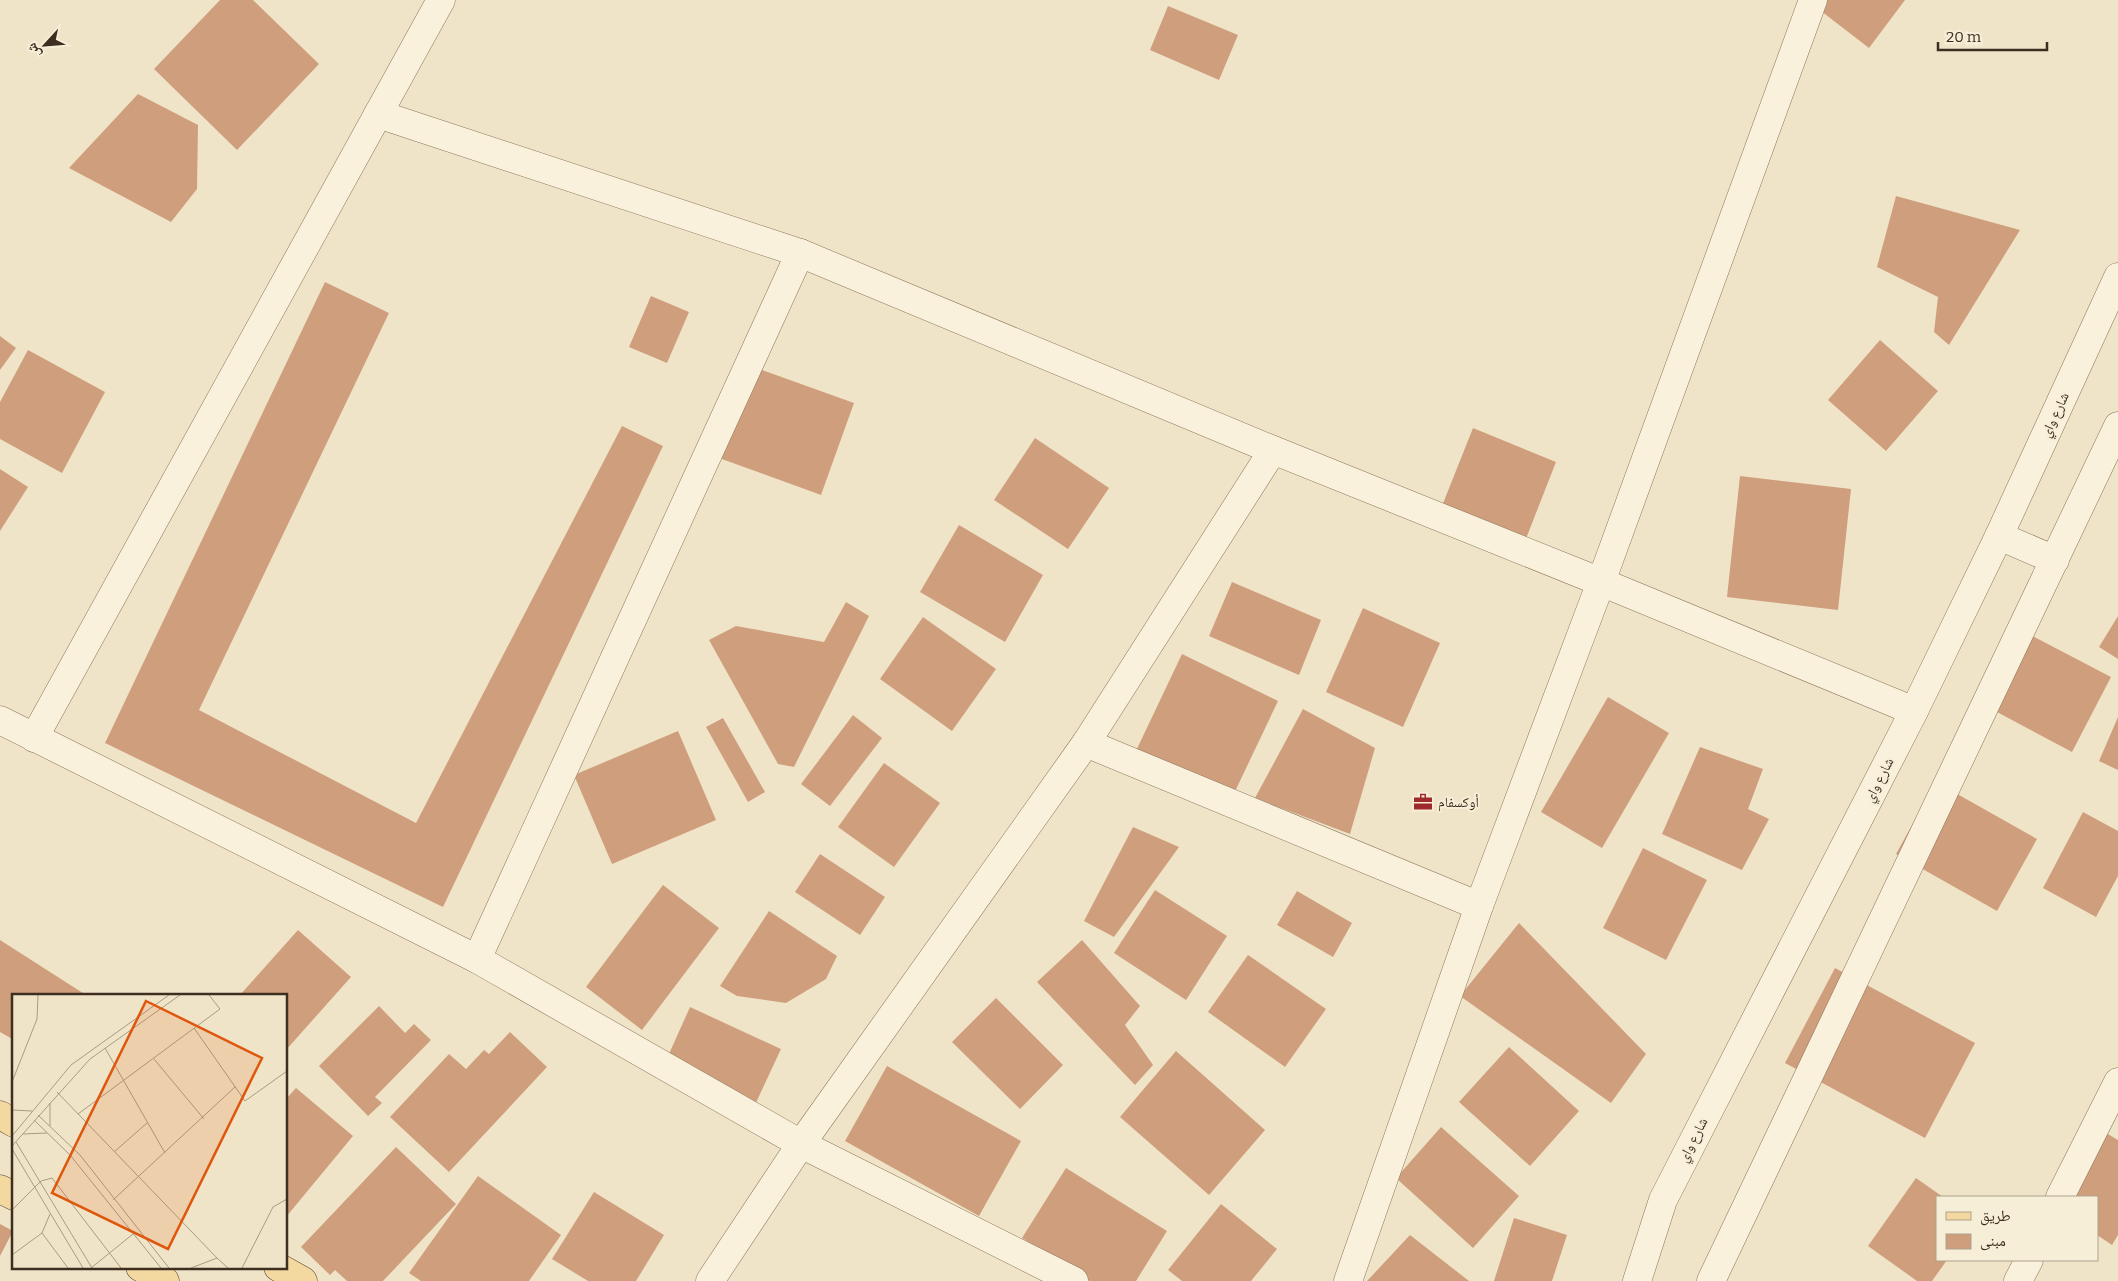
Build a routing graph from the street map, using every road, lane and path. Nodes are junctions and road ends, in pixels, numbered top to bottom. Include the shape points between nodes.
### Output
1 (441, 0) edge
2 (1813, 0) edge
3 (378, 114) junction
4 (800, 253) junction
5 (2118, 277) edge
6 (2118, 426) edge
7 (1273, 450) junction
8 (2000, 536) junction
9 (2055, 560) junction
10 (1602, 582) junction
11 (1914, 711) junction
12 (0, 720) edge
13 (34, 738) junction
14 (1086, 743) junction
15 (1479, 906) junction
16 (477, 959) junction
17 (2118, 1082) edge
18 (0, 1115) edge
19 (12, 1122) edge
20 (801, 1144) junction
21 (0, 1189) edge
22 (12, 1195) edge
23 (2061, 1196) edge
24 (2028, 1261) edge
25 (142, 1268) edge
26 (280, 1268) edge
27 (165, 1281) edge
28 (303, 1281) edge
29 (710, 1281) edge
30 (1074, 1281) edge
31 (1348, 1281) edge
32 (1637, 1281) edge
33 (1711, 1281) edge
34 (2018, 1281) edge

1 - 3 street
2 - 10 street
3 - 4 street
3 - 13 street
4 - 7 street
4 - 16 street
5 - 8 street, شارع واي
6 - 9 street
7 - 10 street
7 - 14 street
8 - 9 street
8 - 11 street, شارع واي
9 - 33 street
10 - 11 street
10 - 15 street
11 - 32 street, شارع واي via 1663,1200
12 - 13 street
13 - 16 street
14 - 15 street
14 - 20 street
15 - 31 street
16 - 20 street
17 - 23 street
18 - 19 main road
20 - 29 street
20 - 30 street
21 - 22 main road
24 - 34 street
25 - 27 main road
26 - 28 main road

